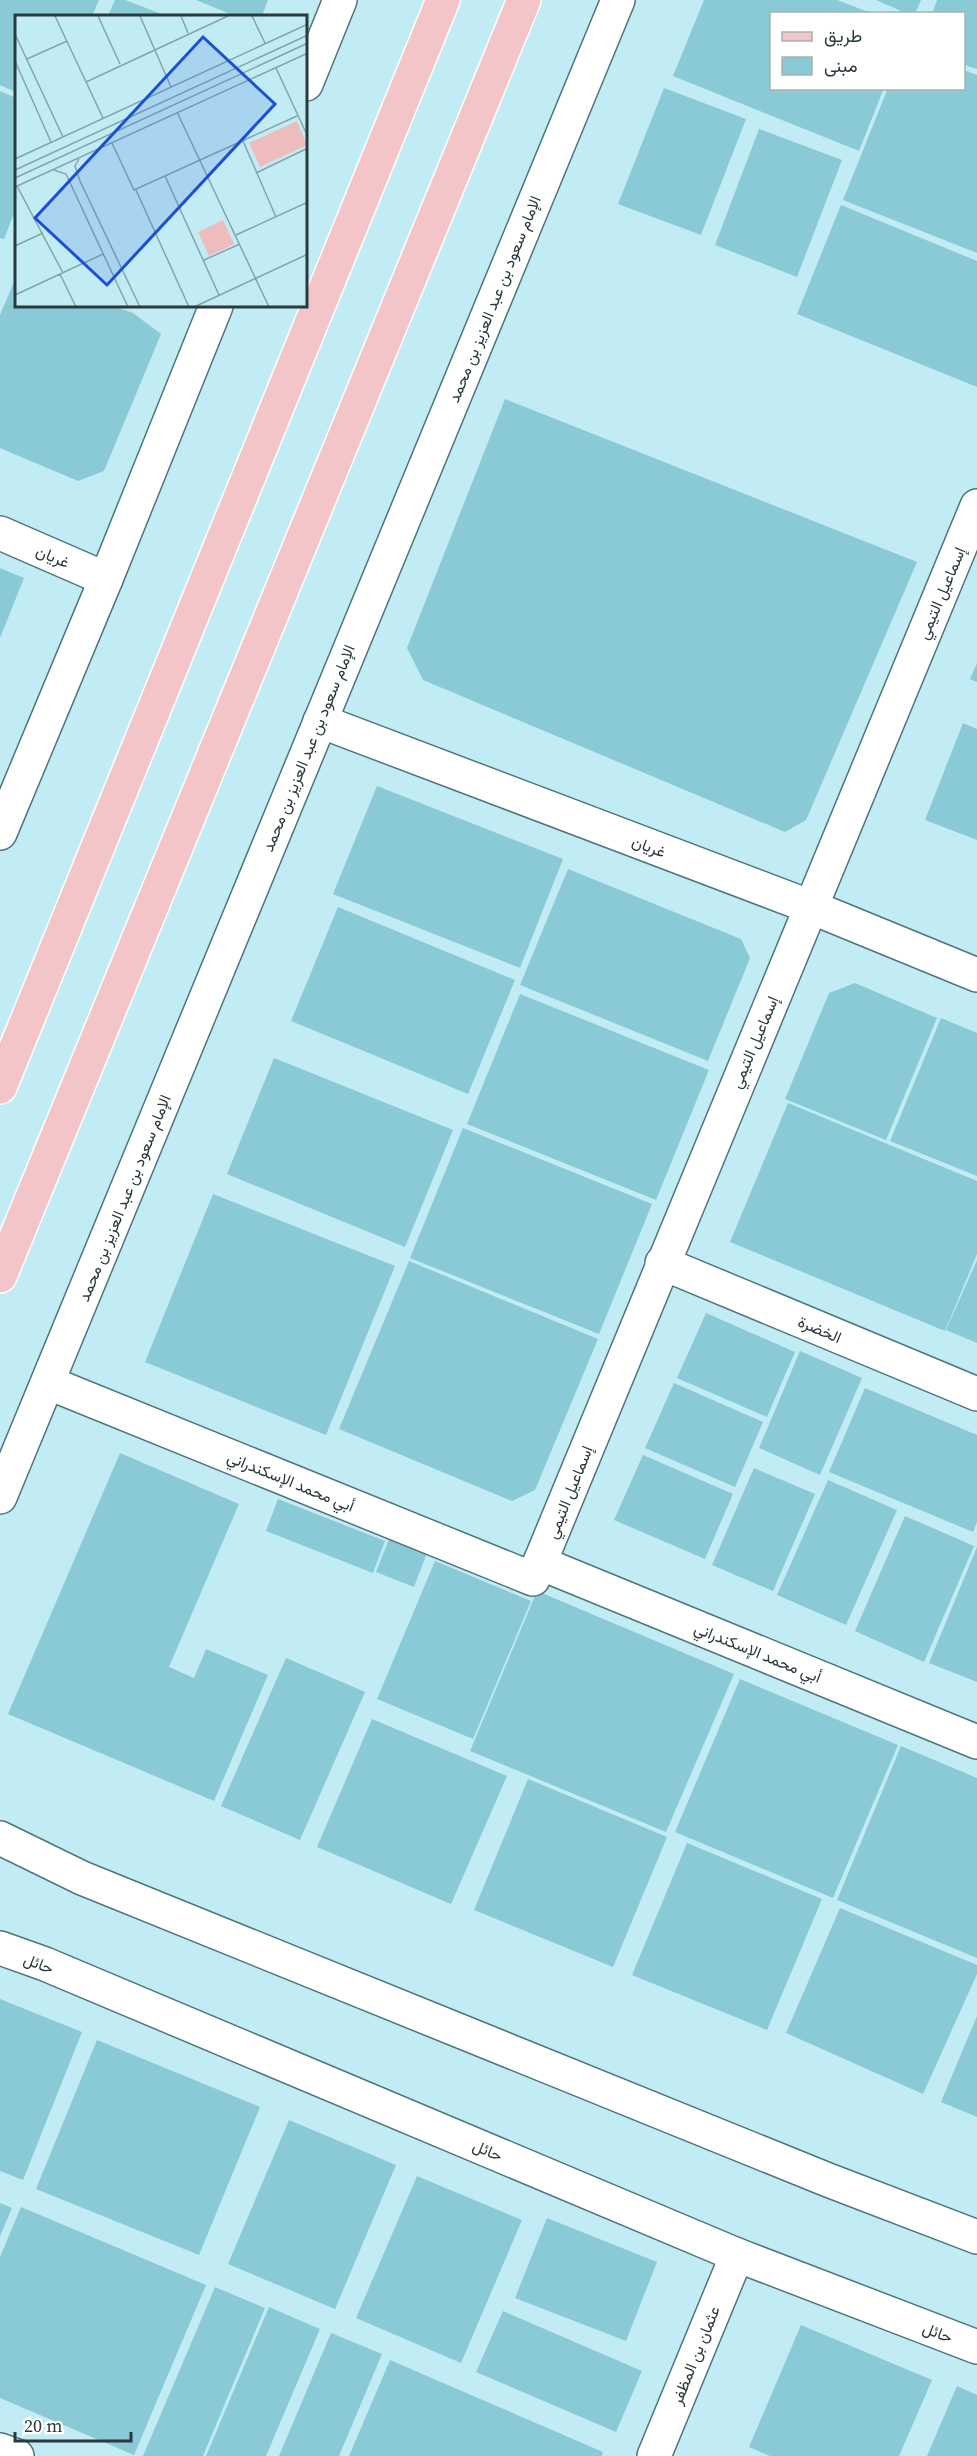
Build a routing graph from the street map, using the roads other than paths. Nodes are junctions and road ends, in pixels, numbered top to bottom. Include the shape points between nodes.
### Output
1 (340, 0) edge
2 (443, 0) edge
3 (524, 0) edge
4 (618, 0) edge
5 (308, 79) edge
6 (215, 308) edge
7 (977, 506) edge
8 (0, 533) edge
9 (106, 579) junction
10 (320, 721) junction
11 (0, 833) edge
12 (811, 907) junction
13 (977, 975) edge
14 (0, 1087) edge
15 (662, 1263) junction
16 (0, 1276) edge
17 (49, 1383) junction
18 (977, 1394) edge
19 (0, 1497) edge
20 (537, 1571) junction
21 (977, 1742) edge
22 (9, 1847) edge
23 (0, 1948) edge
24 (977, 2237) edge
25 (737, 2255) junction
26 (977, 2347) edge
27 (0, 2451) edge
28 (17, 2456) edge
29 (654, 2456) edge

1 - 5 street
2 - 14 main road
3 - 16 main road
4 - 10 street, الإمام سعود بن عبد العزيز بن محمد
6 - 9 street
7 - 12 street, إسماعيل التيمي
8 - 9 street, غريان
9 - 11 street
10 - 12 street, غريان
10 - 17 street, الإمام سعود بن عبد العزيز بن محمد
12 - 13 street, غريان
12 - 15 street, إسماعيل التيمي
15 - 18 street, الخضرة
15 - 20 street, إسماعيل التيمي
17 - 19 street, الإمام سعود بن عبد العزيز بن محمد
17 - 20 street, أبي محمد الإسكندراني
20 - 21 street, أبي محمد الإسكندراني
22 - 24 street
23 - 25 street, حائل
25 - 26 street, حائل
25 - 29 street, عثمان بن المظفر
27 - 28 street

